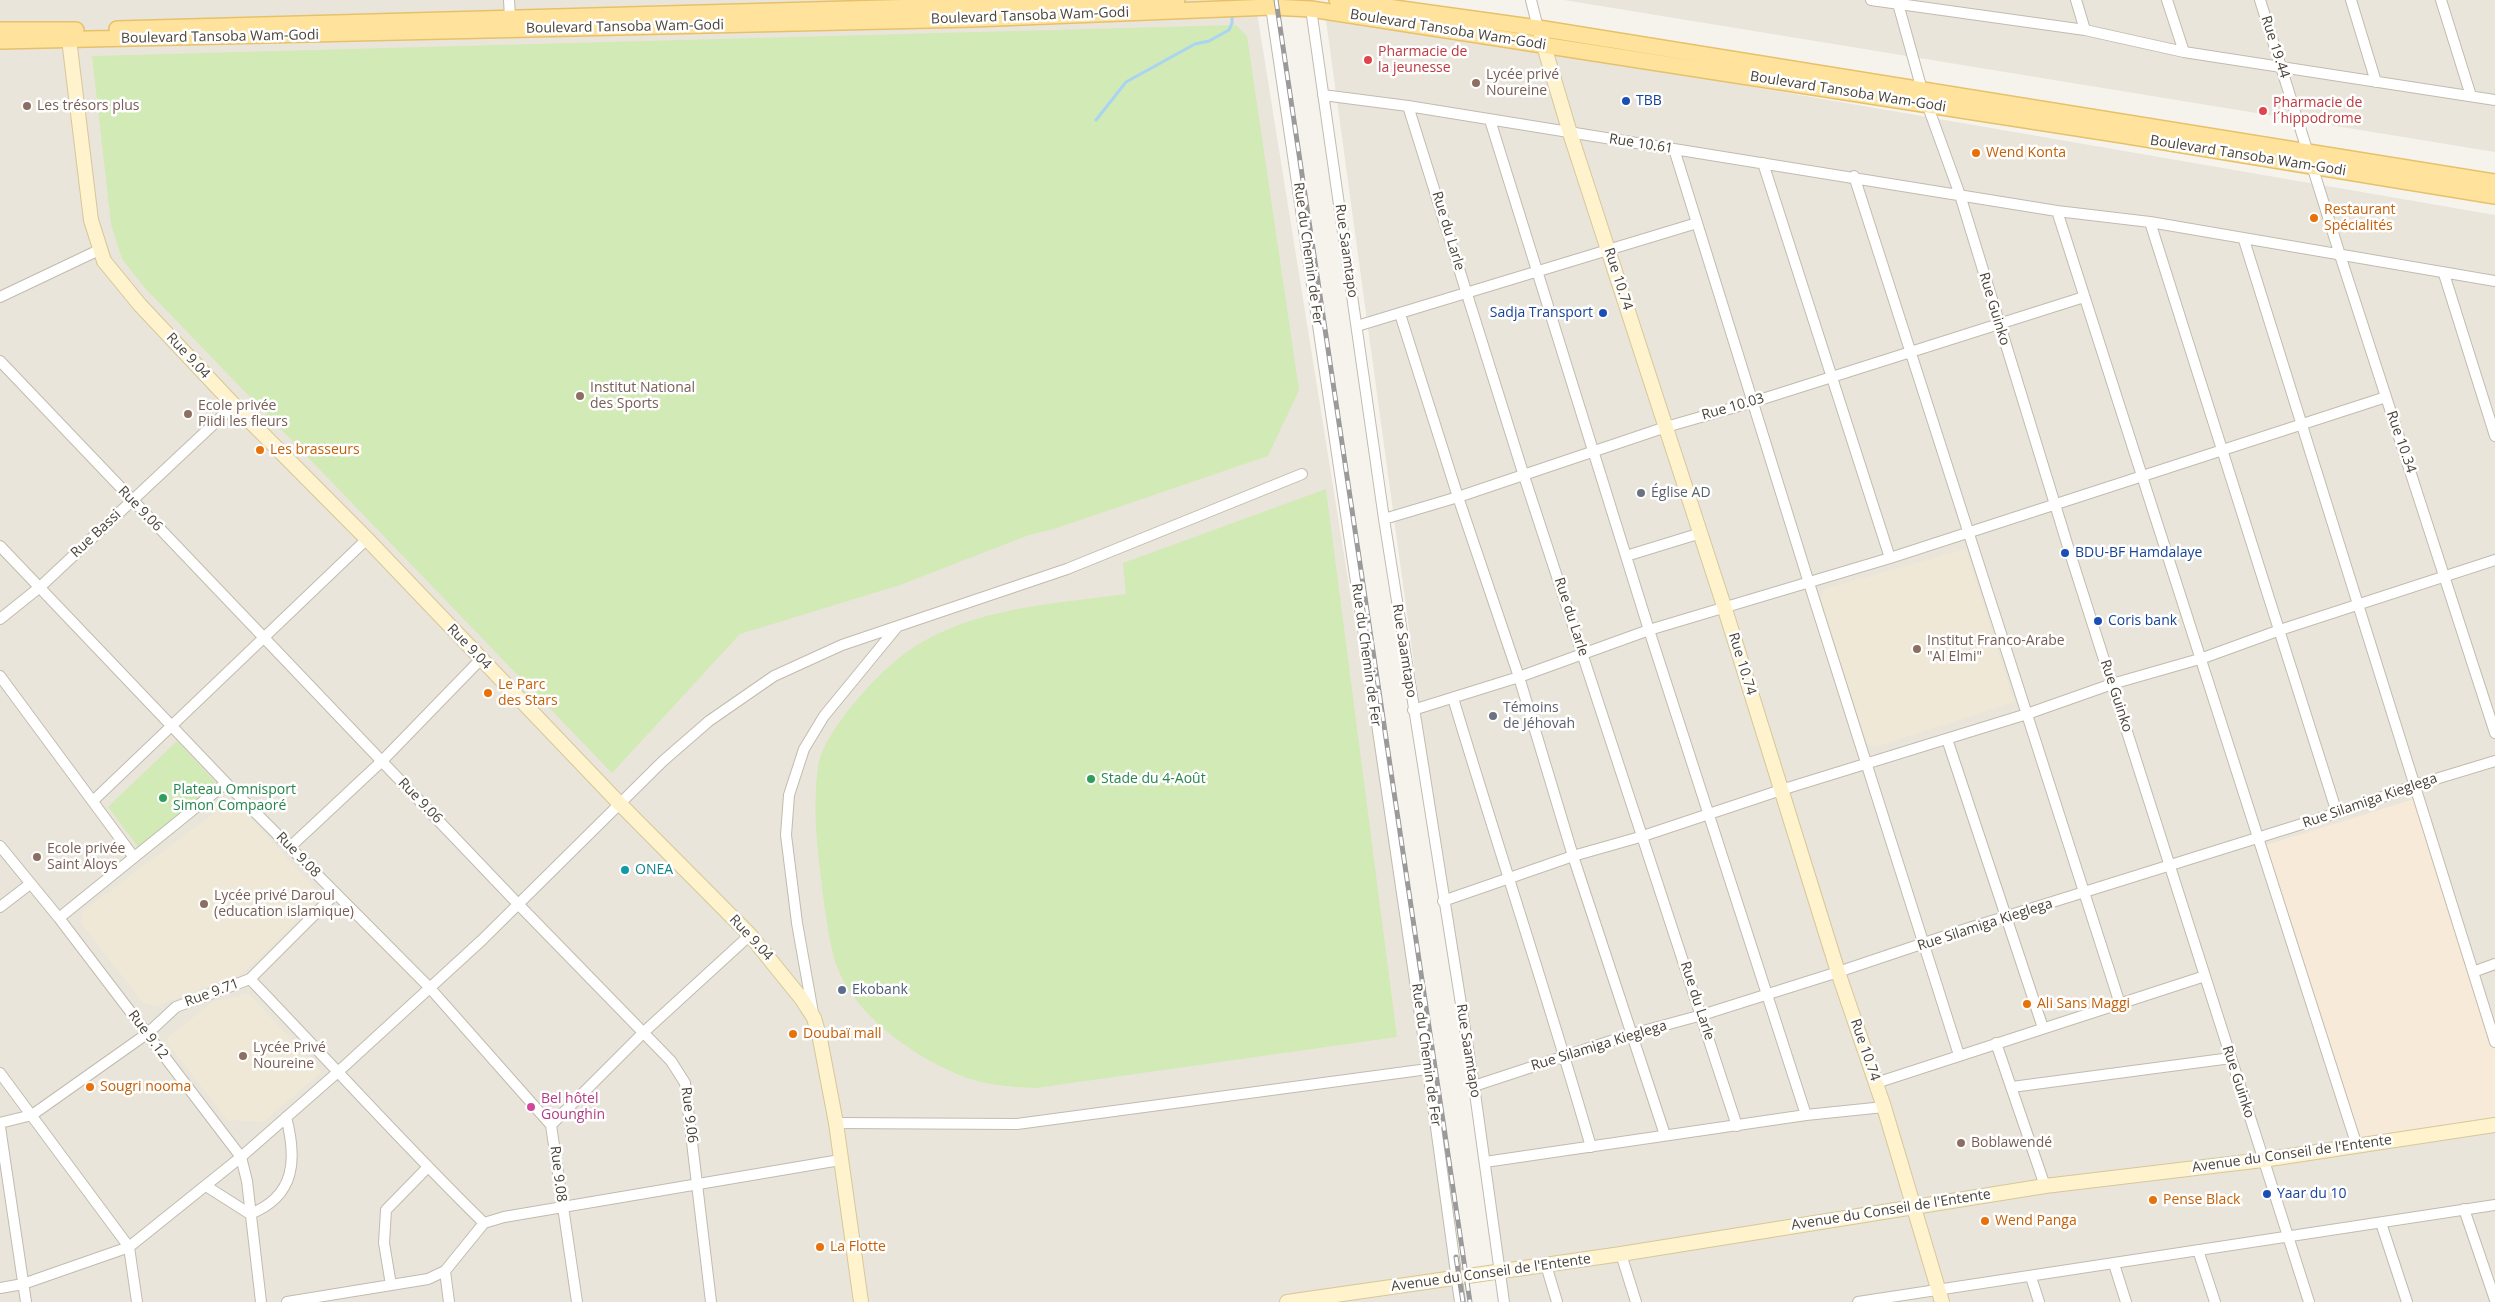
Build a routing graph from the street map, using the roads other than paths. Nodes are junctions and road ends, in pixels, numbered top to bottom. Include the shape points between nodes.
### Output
1 (508, 0) edge
2 (1177, 0) edge
3 (1337, 0) edge
4 (1531, 0) edge
5 (1871, 0) edge
6 (2076, 0) edge
7 (2167, 0) edge
8 (2260, 0) edge
9 (2351, 0) edge
10 (2441, 0) edge
11 (1897, 2) edge
12 (1311, 4) edge
13 (1271, 7) junction
14 (510, 17) junction
15 (1538, 28) junction
16 (0, 30) edge
17 (2085, 30) junction
18 (68, 36) junction
19 (0, 41) edge
20 (1543, 44) junction
21 (2184, 52) junction
22 (2281, 66) junction
23 (2376, 82) junction
24 (1922, 90) junction
25 (1323, 94) junction
26 (2471, 96) junction
27 (2495, 100) edge
28 (1928, 105) junction
29 (1408, 106) junction
30 (1490, 120) junction
31 (1570, 133) junction
32 (1674, 149) junction
33 (2309, 151) junction
34 (1763, 162) junction
35 (2314, 167) junction
36 (1854, 176) junction
37 (2495, 182) edge
38 (1960, 195) junction
39 (2495, 196) edge
40 (2058, 211) junction
41 (2150, 222) junction
42 (1697, 224) junction
43 (2244, 240) junction
44 (1608, 249) junction
45 (99, 250) junction
46 (2340, 255) junction
47 (1537, 272) junction
48 (2444, 274) junction
49 (2495, 281) edge
50 (1467, 293) junction
51 (0, 297) edge
52 (2084, 297) junction
53 (1400, 314) junction
54 (1998, 324) junction
55 (1357, 326) junction
56 (1910, 352) junction
57 (0, 361) edge
58 (1832, 377) junction
59 (2386, 397) junction
60 (1753, 402) junction
61 (234, 406) junction
62 (2302, 425) junction
63 (1666, 427) junction
64 (2495, 436) edge
65 (2220, 449) junction
66 (1594, 452) junction
67 (1302, 474) dead end
68 (1524, 476) junction
69 (2142, 476) junction
70 (1458, 497) junction
71 (132, 501) junction
72 (2055, 506) junction
73 (1384, 519) junction
74 (1969, 532) junction
75 (1701, 533) junction
76 (367, 539) junction
77 (0, 546) edge
78 (1626, 556) junction
79 (1890, 558) junction
80 (2495, 560) edge
81 (2446, 576) junction
82 (1809, 583) junction
83 (40, 588) junction
84 (2359, 605) junction
85 (1724, 606) junction
86 (0, 619) edge
87 (898, 626) junction
88 (1649, 630) junction
89 (2280, 630) junction
90 (263, 637) junction
91 (1582, 653) junction
92 (2203, 658) junction
93 (481, 659) junction
94 (0, 676) edge
95 (1519, 677) junction
96 (2112, 684) junction
97 (1453, 698) junction
98 (1413, 710) junction
99 (2026, 714) junction
100 (171, 725) junction
101 (2495, 733) edge
102 (1947, 739) junction
103 (382, 761) junction
104 (2495, 761) edge
105 (1867, 764) junction
106 (226, 783) junction
107 (2416, 785) junction
108 (1781, 790) junction
109 (94, 800) junction
110 (619, 803) junction
111 (1710, 813) junction
112 (2337, 813) junction
113 (1640, 837) junction
114 (2257, 838) junction
115 (0, 846) edge
116 (290, 847) junction
117 (133, 856) junction
118 (1573, 856) junction
119 (2171, 865) junction
120 (1507, 878) junction
121 (30, 884) junction
122 (2084, 892) junction
123 (335, 894) junction
124 (1443, 901) junction
125 (518, 904) junction
126 (0, 907) edge
127 (59, 918) junction
128 (2006, 918) junction
129 (750, 934) junction
130 (1924, 944) junction
131 (2495, 964) edge
132 (1838, 972) junction
133 (2474, 972) junction
134 (2205, 976) junction
135 (250, 979) junction
136 (429, 987) junction
137 (1767, 995) junction
138 (2120, 1004) junction
139 (1702, 1015) junction
140 (814, 1018) junction
141 (2043, 1028) junction
142 (644, 1032) junction
143 (148, 1033) junction
144 (1632, 1034) junction
145 (2495, 1042) edge
146 (1996, 1043) junction
147 (1959, 1055) junction
148 (1566, 1056) junction
149 (2231, 1058) junction
150 (1428, 1069) junction
151 (339, 1071) junction
152 (0, 1073) edge
153 (1876, 1083) junction
154 (1474, 1086) junction
155 (2012, 1087) junction
156 (1884, 1107) junction
157 (32, 1115) junction
158 (1806, 1115) junction
159 (286, 1116) junction
160 (0, 1123) edge
161 (836, 1123) junction
162 (551, 1125) junction
163 (2495, 1125) edge
164 (1737, 1126) junction
165 (0, 1127) edge
166 (1665, 1135) junction
167 (2357, 1146) junction
168 (1591, 1147) junction
169 (242, 1157) junction
170 (840, 1160) junction
171 (2263, 1160) junction
172 (1485, 1162) junction
173 (427, 1168) junction
174 (697, 1184) junction
175 (206, 1186) junction
176 (2045, 1186) junction
177 (2495, 1205) edge
178 (562, 1206) junction
179 (1912, 1206) junction
180 (2464, 1209) junction
181 (250, 1214) junction
182 (484, 1223) junction
183 (2381, 1223) junction
184 (2288, 1236) junction
185 (129, 1247) junction
186 (2198, 1250) junction
187 (1621, 1254) junction
188 (2114, 1264) junction
189 (1546, 1265) junction
190 (445, 1271) junction
191 (1502, 1271) junction
192 (2031, 1277) junction
193 (1457, 1278) junction
194 (23, 1284) junction
195 (391, 1285) junction
196 (0, 1288) edge
197 (1940, 1296) edge
198 (2495, 1300) edge
199 (26, 1302) edge
200 (137, 1302) edge
201 (261, 1302) edge
202 (287, 1302) edge
203 (449, 1302) edge
204 (577, 1302) edge
205 (711, 1302) edge
206 (861, 1302) edge
207 (1287, 1302) edge
208 (1460, 1302) edge
209 (1504, 1302) edge
210 (1557, 1302) edge
211 (1636, 1302) edge
212 (1861, 1302) edge
213 (2039, 1302) edge
214 (2126, 1302) edge
215 (2216, 1302) edge
216 (2309, 1302) edge
217 (2407, 1302) edge

1 - 14 street
2 - 14 main road, Boulevard Tansoba Wam-Godi
3 - 15 main road, Boulevard Tansoba Wam-Godi
4 - 15 street
5 - 11 street
6 - 17 street
7 - 21 street
8 - 22 street, Rue 19.44
9 - 23 street
10 - 26 street
11 - 17 street
11 - 24 street, Rue Guinko
12 - 13 main road, Boulevard Tansoba Wam-Godi
12 - 20 main road, Boulevard Tansoba Wam-Godi
12 - 25 street, Rue Saamtapo
13 - 18 main road, Boulevard Tansoba Wam-Godi via 973,19
13 - 150 street, Rue du Chemin de Fer
14 - 18 main road, Boulevard Tansoba Wam-Godi
15 - 20 main road, Rue 10.74
15 - 24 main road, Boulevard Tansoba Wam-Godi
16 - 18 main road, Boulevard Tansoba Wam-Godi
17 - 21 street
18 - 19 main road, Boulevard Tansoba Wam-Godi
18 - 45 main road, Rue 9.04 via 84,182
20 - 28 main road, Boulevard Tansoba Wam-Godi
20 - 31 main road, Rue 10.74
21 - 22 street
22 - 23 street
22 - 33 street, Rue 19.44
23 - 26 street
24 - 28 street, Rue Guinko
24 - 33 main road, Boulevard Tansoba Wam-Godi
25 - 29 street, Rue 10.61
25 - 55 street, Rue Saamtapo
26 - 27 street
28 - 35 main road, Boulevard Tansoba Wam-Godi
28 - 38 street, Rue Guinko
29 - 30 street, Rue 10.61
29 - 50 street, Rue du Larle
30 - 31 street, Rue 10.61
30 - 47 street
31 - 32 street, Rue 10.61
31 - 44 main road, Rue 10.74
32 - 34 street, Rue 10.61
32 - 42 street
33 - 35 street, Rue 10.34
33 - 37 main road, Boulevard Tansoba Wam-Godi
34 - 36 street, Rue 10.61
34 - 58 street
35 - 39 main road, Boulevard Tansoba Wam-Godi
35 - 46 street, Rue 10.34
36 - 38 street, Rue 10.61
36 - 56 street
38 - 40 street, Rue 10.61
38 - 54 street, Rue Guinko
40 - 41 street, Rue 10.61
40 - 52 street
41 - 43 street, Rue 10.61
41 - 65 street
42 - 44 street
42 - 60 street
43 - 46 street, Rue 10.61
43 - 62 street
44 - 47 street
44 - 63 main road, Rue 10.74
45 - 51 street
45 - 61 main road, Rue 9.04 via 110,269 140,305
46 - 48 street, Rue 10.61
46 - 59 street, Rue 10.34
47 - 50 street
47 - 66 street
48 - 49 street, Rue 10.61
48 - 64 street
50 - 53 street
50 - 68 street, Rue du Larle
52 - 54 street, Rue 10.03
52 - 69 street
53 - 55 street
53 - 70 street
54 - 56 street, Rue 10.03
54 - 72 street, Rue Guinko
55 - 73 street, Rue Saamtapo
56 - 58 street, Rue 10.03
56 - 74 street
57 - 71 street, Rue 9.06
58 - 60 street, Rue 10.03
58 - 79 street
59 - 62 street
59 - 81 street, Rue 10.34
60 - 63 street, Rue 10.03
60 - 82 street
61 - 71 street, Rue Bassi
61 - 76 main road, Rue 9.04
62 - 65 street
62 - 84 street
63 - 66 street, Rue 10.03
63 - 75 main road, Rue 10.74
65 - 69 street
65 - 89 street
66 - 68 street, Rue 10.03
66 - 78 street
67 - 87 street via 1067,569
68 - 70 street, Rue 10.03
68 - 91 street, Rue du Larle
69 - 72 street
69 - 92 street
70 - 73 street, Rue 10.03
70 - 95 street
71 - 83 street, Rue Bassi
71 - 90 street, Rue 9.06
72 - 74 street
72 - 96 street, Rue Guinko
73 - 98 street, Rue Saamtapo
74 - 79 street
74 - 99 street
75 - 78 street
75 - 85 main road, Rue 10.74
76 - 90 street
76 - 93 main road, Rue 9.04
77 - 83 street, Rue 9.08
78 - 88 street
79 - 82 street
80 - 81 street
81 - 84 street
81 - 101 street, Rue 10.34
82 - 85 street
82 - 105 street
83 - 86 street, Rue Bassi
83 - 100 street, Rue 9.08
84 - 89 street
84 - 107 street
85 - 88 street
85 - 108 main road, Rue 10.74
87 - 110 street via 842,645 774,676 710,721
87 - 140 street via 824,716 804,749 789,795 786,835
88 - 91 street
88 - 111 street
89 - 92 street
89 - 112 street
90 - 100 street
90 - 103 street, Rue 9.06
91 - 95 street
91 - 113 street, Rue du Larle
92 - 96 street
92 - 114 street
93 - 103 street
93 - 110 main road, Rue 9.04
94 - 109 street
95 - 97 street
95 - 118 street
96 - 99 street
96 - 119 street, Rue Guinko
97 - 98 street
97 - 120 street
98 - 124 street, Rue Saamtapo
99 - 102 street
99 - 122 street
100 - 106 street, Rue 9.08
100 - 109 street
102 - 105 street
102 - 128 street
103 - 116 street
103 - 125 street, Rue 9.06
104 - 107 street, Rue Silamiga Kieglega
105 - 108 street
105 - 130 street
106 - 116 street, Rue 9.08
106 - 117 street
107 - 112 street, Rue Silamiga Kieglega
107 - 133 street
108 - 111 street
108 - 132 main road, Rue 10.74
109 - 117 street
110 - 125 street
110 - 129 main road, Rue 9.04
111 - 113 street
111 - 137 street
112 - 114 street, Rue Silamiga Kieglega
113 - 118 street
113 - 139 street, Rue du Larle
114 - 119 street, Rue Silamiga Kieglega
114 - 167 street
115 - 121 street, Rue 9.12
116 - 123 street, Rue 9.08
117 - 127 street
118 - 120 street
118 - 144 street
119 - 122 street, Rue Silamiga Kieglega
119 - 134 street, Rue Guinko
120 - 124 street
120 - 148 street
121 - 126 street
121 - 127 street, Rue 9.12
122 - 128 street, Rue Silamiga Kieglega
122 - 138 street
123 - 135 street, Rue 9.71
123 - 136 street, Rue 9.08
124 - 154 street, Rue Saamtapo
125 - 136 street
125 - 142 street, Rue 9.06
127 - 143 street, Rue 9.12
128 - 130 street, Rue Silamiga Kieglega
128 - 141 street
129 - 140 main road, Rue 9.04
129 - 142 street
130 - 132 street, Rue Silamiga Kieglega
130 - 147 street
131 - 133 street
132 - 137 street, Rue Silamiga Kieglega
132 - 153 main road, Rue 10.74
133 - 145 street
134 - 138 street
134 - 149 street, Rue Guinko
135 - 143 street, Rue 9.71 via 176,1007
135 - 151 street
136 - 151 street
136 - 162 street, Rue 9.08
137 - 139 street, Rue Silamiga Kieglega
137 - 158 street
138 - 141 street
139 - 144 street, Rue Silamiga Kieglega
139 - 164 street, Rue du Larle
140 - 161 main road, Rue 9.04
141 - 146 street
142 - 162 street
142 - 174 street, Rue 9.06 via 685,1082
143 - 157 street, Rue 9.71
143 - 169 street, Rue 9.12
144 - 148 street, Rue Silamiga Kieglega
144 - 166 street
146 - 147 street
146 - 155 street
147 - 153 street
148 - 154 street, Rue Silamiga Kieglega
148 - 168 street
149 - 155 street
149 - 171 street, Rue Guinko
150 - 161 street via 1017,1124
150 - 193 street, Rue du Chemin de Fer
151 - 159 street
151 - 173 street
152 - 157 street
153 - 156 main road, Rue 10.74
154 - 172 street, Rue Saamtapo
155 - 176 street
156 - 158 street
156 - 179 main road, Rue 10.74
157 - 160 street, Rue 9.71
157 - 185 street
158 - 164 street
159 - 169 street
159 - 181 street via 293,1153 284,1188 270,1205
161 - 170 main road, Rue 9.04
162 - 178 street, Rue 9.08
163 - 167 main road, Avenue du Conseil de l'Entente
164 - 166 street
165 - 194 street
166 - 168 street
167 - 171 main road, Avenue du Conseil de l'Entente
168 - 172 street
169 - 175 street
169 - 181 street, Rue 9.12
170 - 174 street
170 - 206 main road, Rue 9.04
171 - 176 main road, Avenue du Conseil de l'Entente
171 - 184 street, Rue Guinko
172 - 191 street, Rue Saamtapo
173 - 182 street
173 - 195 street via 386,1210 384,1243
174 - 178 street
174 - 205 street, Rue 9.06
175 - 181 street
175 - 185 street
176 - 179 main road, Avenue du Conseil de l'Entente
177 - 180 street
178 - 182 street
178 - 204 street, Rue 9.08
179 - 187 main road, Avenue du Conseil de l'Entente
179 - 197 main road, Rue 10.74
180 - 183 street
180 - 198 street
181 - 201 street, Rue 9.12
182 - 190 street
183 - 184 street
183 - 217 street
184 - 186 street
184 - 216 street, Rue Guinko
185 - 194 street
185 - 200 street
186 - 188 street
186 - 215 street
187 - 189 main road, Avenue du Conseil de l'Entente
187 - 211 street
188 - 192 street
188 - 214 street
189 - 191 main road, Avenue du Conseil de l'Entente
189 - 210 street
190 - 195 street via 428,1279
190 - 203 street
191 - 193 main road, Avenue du Conseil de l'Entente
191 - 209 street, Rue Saamtapo
192 - 197 street
192 - 213 street
193 - 207 main road, Avenue du Conseil de l'Entente
193 - 208 street, Rue du Chemin de Fer
194 - 196 street
194 - 199 street
195 - 202 street
197 - 212 street

